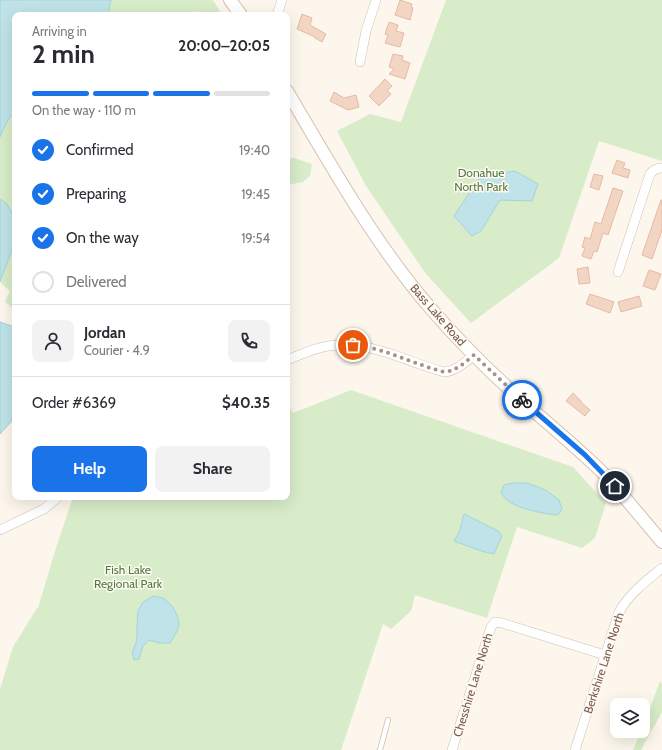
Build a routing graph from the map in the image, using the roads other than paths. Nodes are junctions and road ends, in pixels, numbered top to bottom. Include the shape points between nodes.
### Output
1 (282, 0) edge
2 (376, 0) edge
3 (278, 12) edge
4 (360, 62) dead end
5 (290, 96) edge
6 (659, 169) edge
7 (618, 272) dead end
8 (474, 355) junction
9 (290, 359) edge
10 (54, 500) edge
11 (0, 530) edge
12 (662, 542) edge
13 (662, 568) edge
14 (605, 655) junction
15 (388, 720) dead end
16 (380, 750) edge
17 (452, 750) edge
18 (575, 750) edge

1 - 3 street
2 - 4 street
5 - 8 main road, Bass Lake Road via 374,233 410,283
6 - 7 street via 650,174
8 - 9 street via 456,369 444,372 380,350 344,344 326,346
8 - 12 main road, Bass Lake Road via 600,470
10 - 11 street via 44,509
13 - 14 street, Berkshire Lane North via 630,595 624,604
14 - 17 street, Chesshire Lane North via 495,622 491,627
14 - 18 street, Berkshire Lane North
15 - 16 lane

